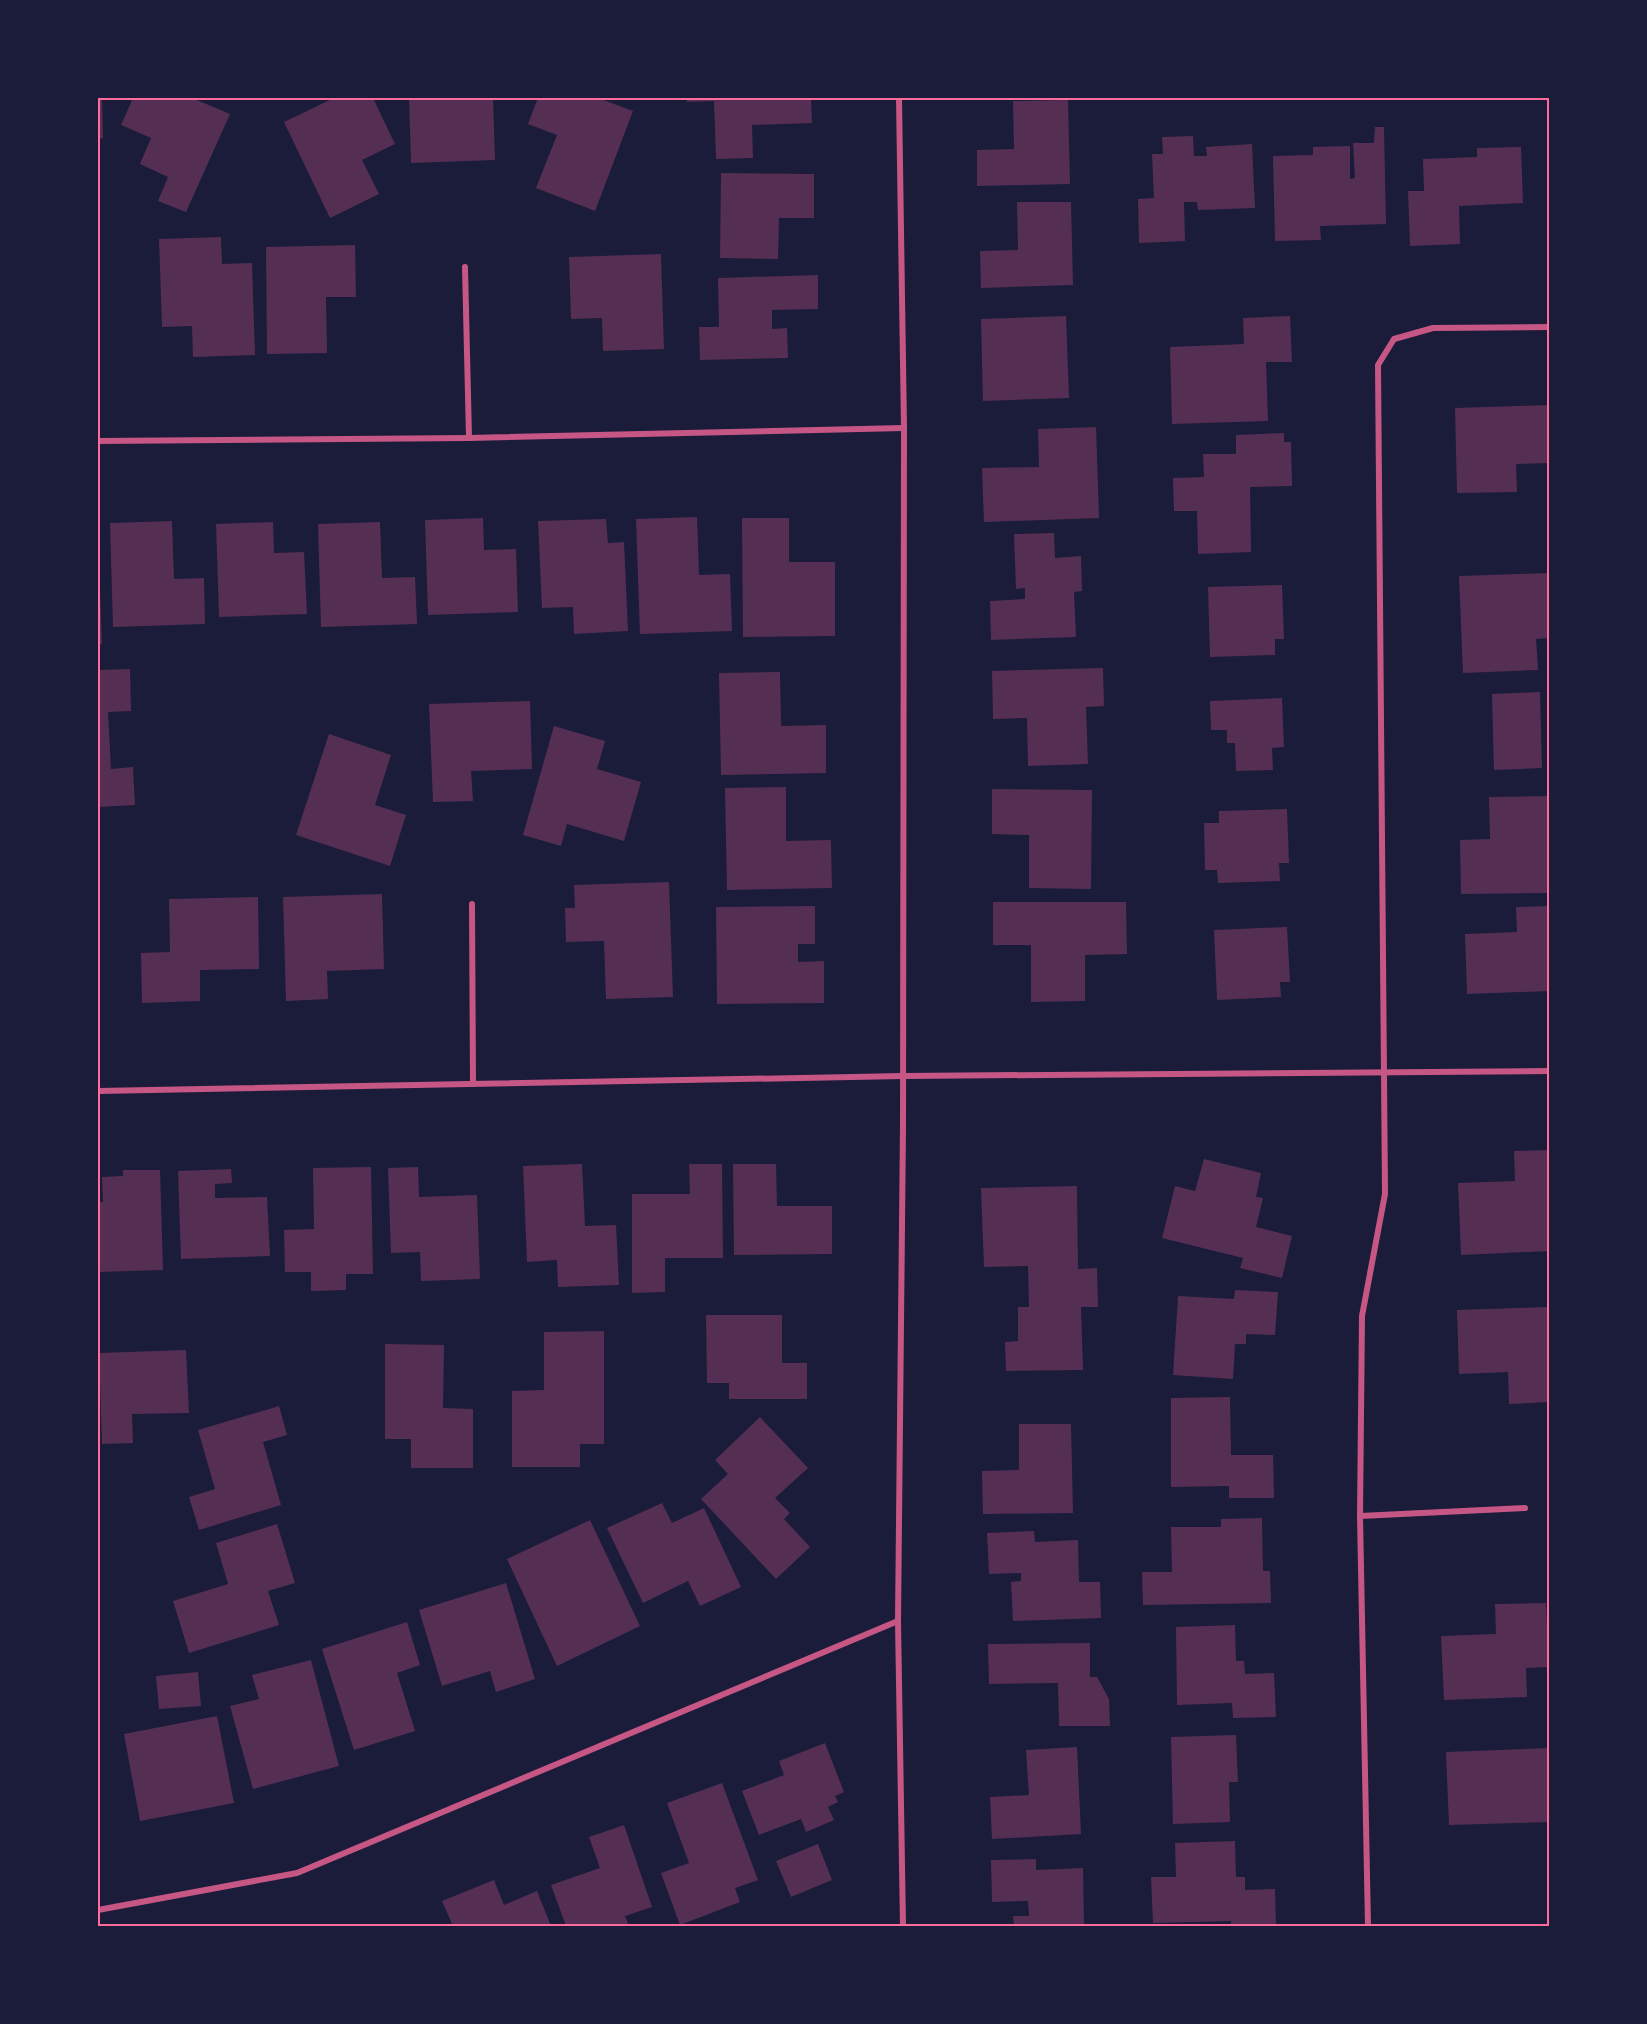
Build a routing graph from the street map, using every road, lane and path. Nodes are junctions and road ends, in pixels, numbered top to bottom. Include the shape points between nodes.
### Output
1 (899, 98) edge
2 (465, 267) dead end
3 (1550, 327) edge
4 (904, 428) junction
5 (470, 438) junction
6 (98, 441) edge
7 (472, 903) dead end
8 (1550, 1071) edge
9 (1383, 1073) junction
10 (903, 1076) junction
11 (473, 1084) junction
12 (98, 1091) edge
13 (1525, 1509) dead end
14 (1360, 1516) junction
15 (898, 1621) junction
16 (98, 1910) edge
17 (903, 1926) edge
18 (1368, 1926) edge

1 - 4 street
2 - 5 street
3 - 9 street via 1433,328 1394,339 1378,365
4 - 5 street
4 - 10 street
5 - 6 street
7 - 11 street
8 - 9 street
9 - 10 street
9 - 14 street via 1385,1194 1362,1316
10 - 11 street
10 - 15 street
11 - 12 street
13 - 14 street
14 - 18 street
15 - 16 street via 297,1873
15 - 17 street

